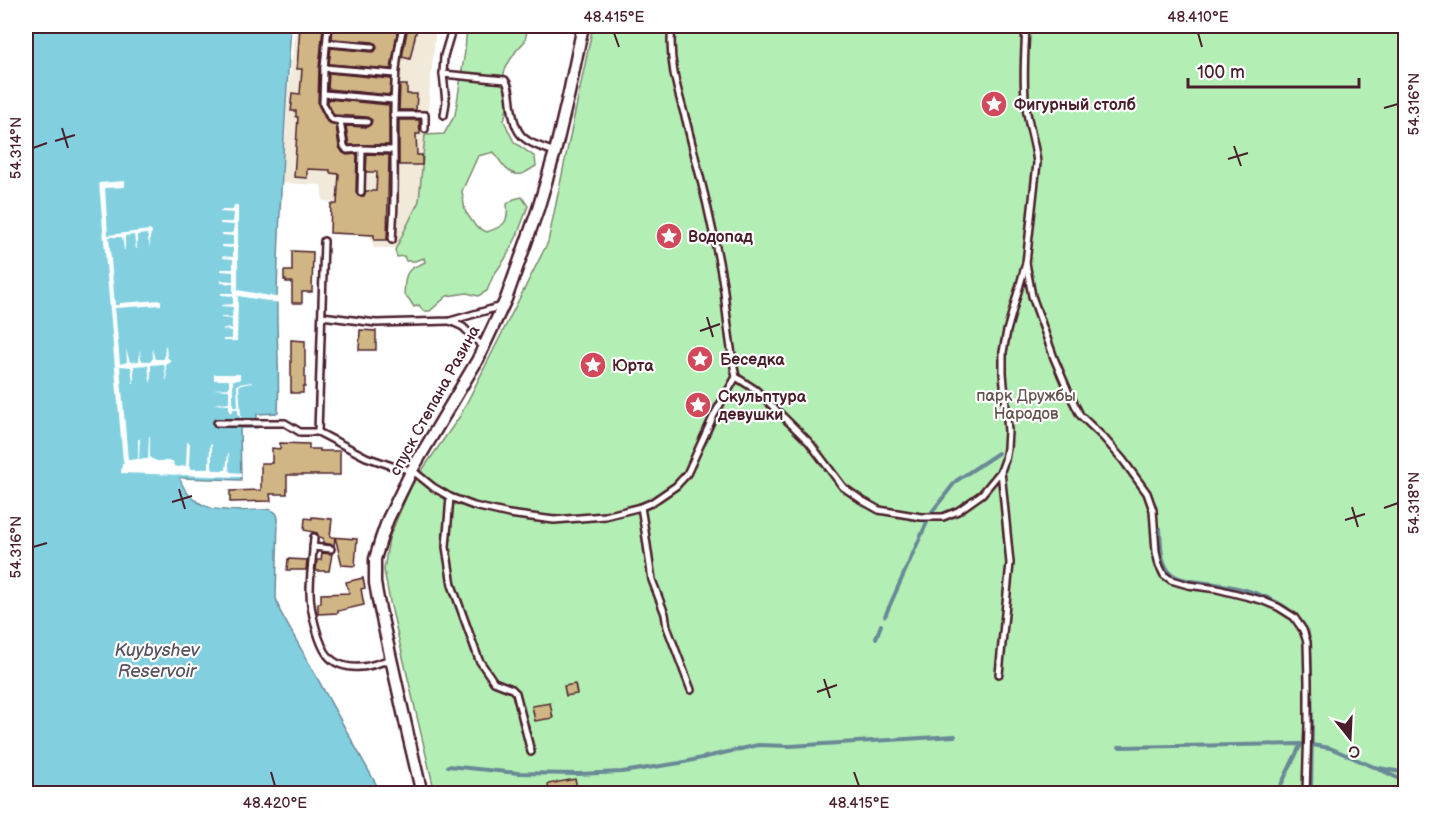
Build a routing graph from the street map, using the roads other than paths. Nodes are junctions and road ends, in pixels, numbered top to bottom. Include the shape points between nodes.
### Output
1 (328, 26) edge
2 (395, 26) edge
3 (403, 26) edge
4 (453, 26) edge
5 (583, 26) edge
6 (672, 26) edge
7 (1026, 26) edge
8 (327, 43) junction
9 (372, 47) dead end
10 (324, 68) junction
11 (395, 74) junction
12 (443, 74) junction
13 (324, 94) junction
14 (393, 100) junction
15 (393, 115) junction
16 (444, 115) dead end
17 (340, 121) junction
18 (367, 122) dead end
19 (424, 129) dead end
20 (362, 149) junction
21 (393, 150) junction
22 (555, 152) junction
23 (361, 192) dead end
24 (392, 240) dead end
25 (324, 241) dead end
26 (1026, 263) junction
27 (504, 305) junction
28 (322, 316) junction
29 (450, 321) junction
30 (483, 346) junction
31 (736, 377) junction
32 (217, 423) dead end
33 (318, 432) junction
34 (412, 470) junction
35 (1001, 471) junction
36 (450, 497) junction
37 (641, 507) junction
38 (314, 537) dead end
39 (313, 547) junction
40 (331, 549) dead end
41 (391, 659) junction
42 (999, 674) dead end
43 (691, 690) dead end
44 (531, 753) dead end
45 (422, 794) edge
46 (1306, 794) edge

1 - 8 lane
2 - 3 lane
3 - 11 lane
4 - 12 lane
5 - 22 street, спуск Степана Разина
6 - 31 lane via 672,63 718,262
7 - 26 lane via 1024,98 1037,163
8 - 9 lane
8 - 10 lane
10 - 11 lane
10 - 13 lane
11 - 14 lane
12 - 16 lane
12 - 22 lane via 505,80 521,136
13 - 14 lane
13 - 17 lane via 323,104 331,119
14 - 15 lane
15 - 19 lane via 425,115
15 - 21 lane
17 - 18 lane
17 - 20 lane via 347,150
20 - 21 lane
20 - 23 lane
21 - 24 lane
22 - 27 street, спуск Степана Разина
25 - 28 lane
26 - 35 lane via 1003,352 1008,431
26 - 46 lane via 1032,296 1054,358 1080,415 1123,460 1147,493 1153,510 1156,552 1164,575 1188,585 1261,600 1294,617 1303,630 1308,682
27 - 29 lane
27 - 30 street, спуск Степана Разина
28 - 29 lane via 376,323
28 - 33 lane
29 - 30 lane via 463,327
30 - 34 street, спуск Степана Разина
31 - 35 lane via 756,390 808,442 843,487 879,510 943,517 982,494
31 - 37 lane via 687,474 676,486
32 - 33 lane via 285,423 300,432
33 - 34 lane via 366,457
34 - 36 lane
34 - 41 street, спуск Степана Разина via 388,519 375,559 375,583
35 - 42 lane via 1010,562
36 - 37 lane via 509,514 554,520 605,516
36 - 44 lane via 446,547 452,585 478,660 494,682 516,693
37 - 43 lane via 652,580
38 - 39 lane
39 - 40 lane
39 - 41 lane via 312,615 327,654 338,663 359,668
41 - 45 street, спуск Степана Разина

